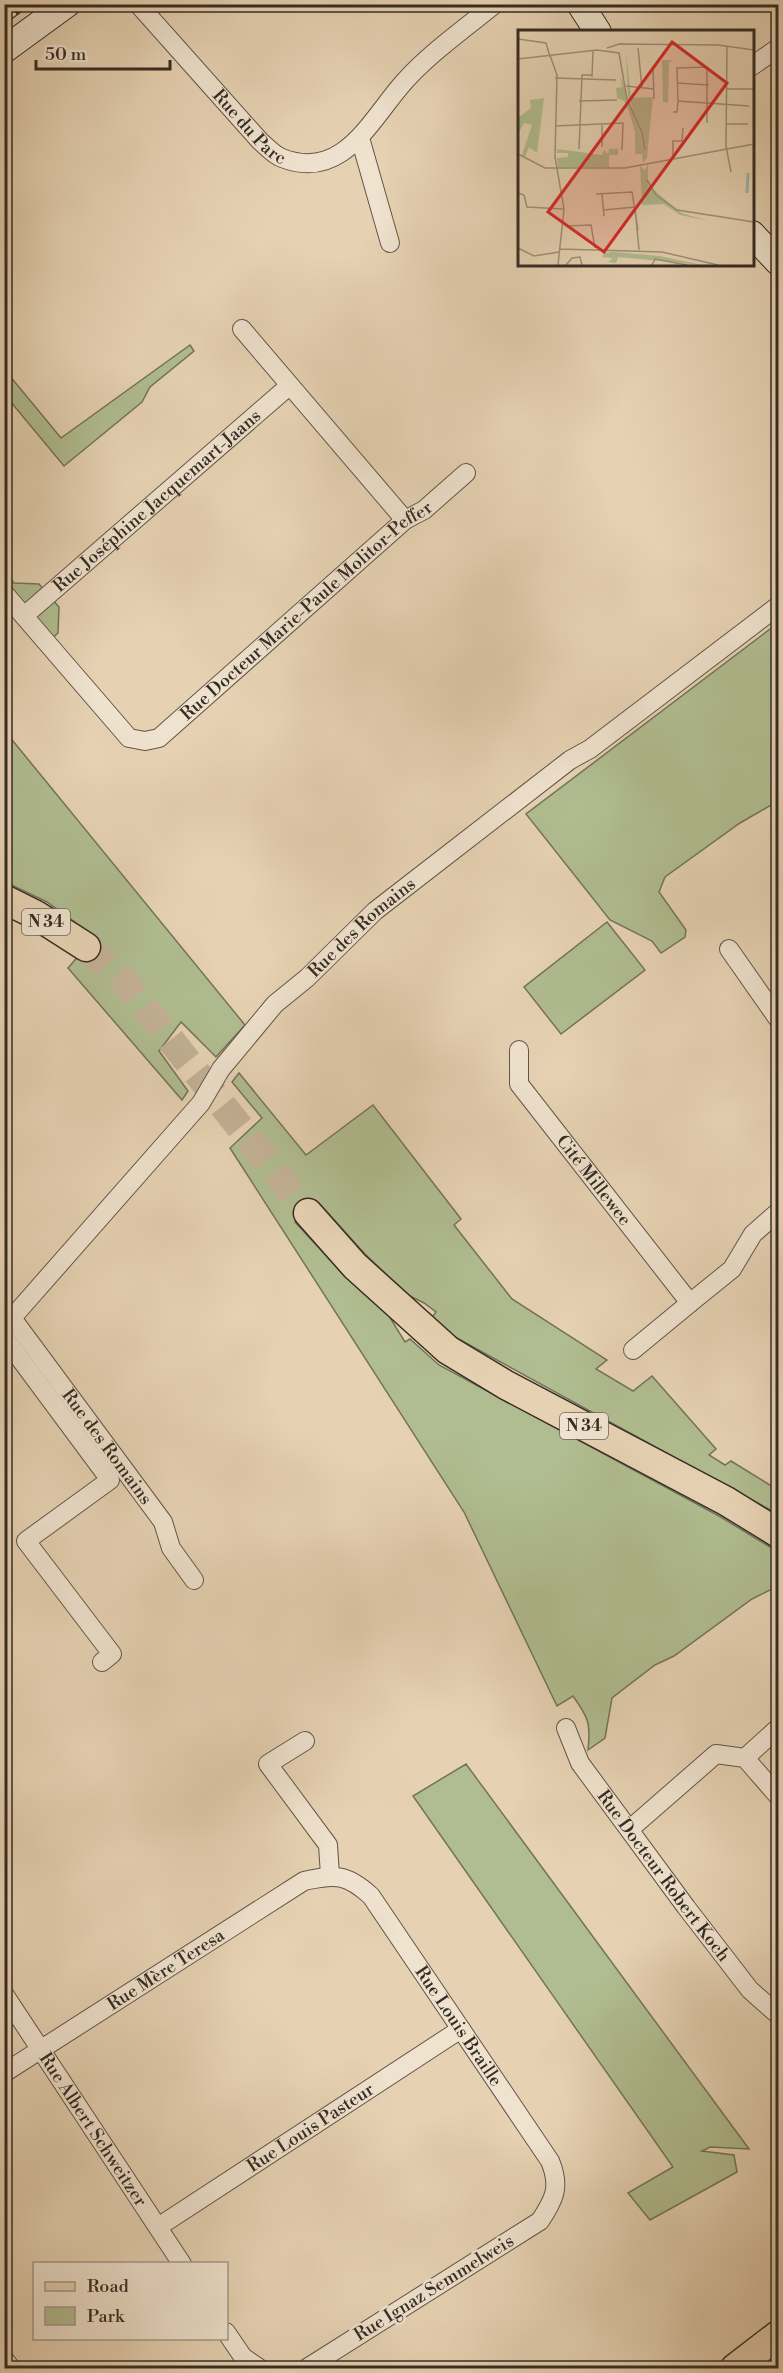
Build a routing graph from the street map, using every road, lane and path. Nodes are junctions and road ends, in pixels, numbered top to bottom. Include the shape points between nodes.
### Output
1 (67, 4) edge
2 (138, 4) edge
3 (495, 4) edge
4 (580, 4) edge
5 (597, 30) edge
6 (778, 48) edge
7 (4, 50) edge
8 (753, 65) edge
9 (360, 138) junction
10 (753, 235) edge
11 (390, 243) dead end
12 (778, 262) edge
13 (242, 329) dead end
14 (290, 386) junction
15 (466, 474) dead end
16 (405, 520) junction
17 (4, 593) edge
18 (778, 606) edge
19 (4, 614) edge
20 (24, 616) junction
21 (4, 899) edge
22 (86, 947) tunnel mouth
23 (729, 950) dead end
24 (778, 1019) edge
25 (519, 1050) dead end
26 (778, 1212) edge
27 (308, 1213) tunnel mouth
28 (690, 1303) junction
29 (8, 1323) edge
30 (4, 1337) edge
31 (633, 1350) dead end
32 (778, 1533) edge
33 (194, 1580) dead end
34 (102, 1662) dead end
35 (566, 1728) dead end
36 (778, 1728) edge
37 (305, 1741) dead end
38 (745, 1758) junction
39 (778, 1796) edge
40 (630, 1829) junction
41 (330, 1875) junction
42 (4, 1994) edge
43 (776, 2013) dead end
44 (461, 2029) junction
45 (40, 2051) junction
46 (4, 2073) edge
47 (553, 2201) joint
48 (158, 2227) junction
49 (181, 2262) edge
50 (228, 2335) edge
51 (778, 2336) edge
52 (4, 2359) edge
53 (11, 2368) edge
54 (259, 2368) edge
55 (307, 2368) edge
56 (735, 2368) edge

1 - 7 street
2 - 9 street, Rue du Parc via 260,141 280,158 308,164 333,158
3 - 9 street, Rue du Parc via 405,81
4 - 5 street
6 - 8 street
9 - 11 street
10 - 12 street
13 - 14 street
14 - 16 street
14 - 20 street, Rue Joséphine Jacquemart-Jaans
15 - 16 street, Rue Docteur Marie-Paule Molitor-Peffer via 424,510
16 - 20 street, Rue Docteur Marie-Paule Molitor-Peffer via 159,738 129,738
17 - 20 street
18 - 29 street, Rue des Romains via 375,911 275,1004 221,1069 201,1103
19 - 20 street
21 - 22 main road, N 34
23 - 24 street
25 - 28 street, Cité Millewee via 519,1084
26 - 28 street via 753,1234 732,1269
27 - 32 main road, N 34 via 355,1266 448,1350
28 - 31 street
29 - 33 street, Rue des Romains via 163,1522 171,1548
30 - 34 street via 110,1480 26,1541 112,1654
35 - 40 street, Rue Docteur Robert Koch via 580,1763
36 - 38 street
37 - 41 street via 268,1764 328,1845
38 - 39 street
38 - 40 street via 716,1754
40 - 43 street, Rue Docteur Robert Koch via 750,1990
41 - 44 street, Rue Louis Braille via 348,1878 371,1896
41 - 45 street, Rue Mère Teresa via 304,1881
42 - 45 street, Rue Albert Schweitzer
44 - 47 street, Rue Louis Braille via 550,2161 557,2176
44 - 48 street, Rue Louis Pasteur
45 - 46 street, Rue Mère Teresa
45 - 48 street, Rue Albert Schweitzer
47 - 55 street, Rue Ignaz Semmelweis via 540,2222
48 - 49 street, Rue Albert Schweitzer
50 - 54 street via 243,2357
51 - 56 main road
52 - 53 street

